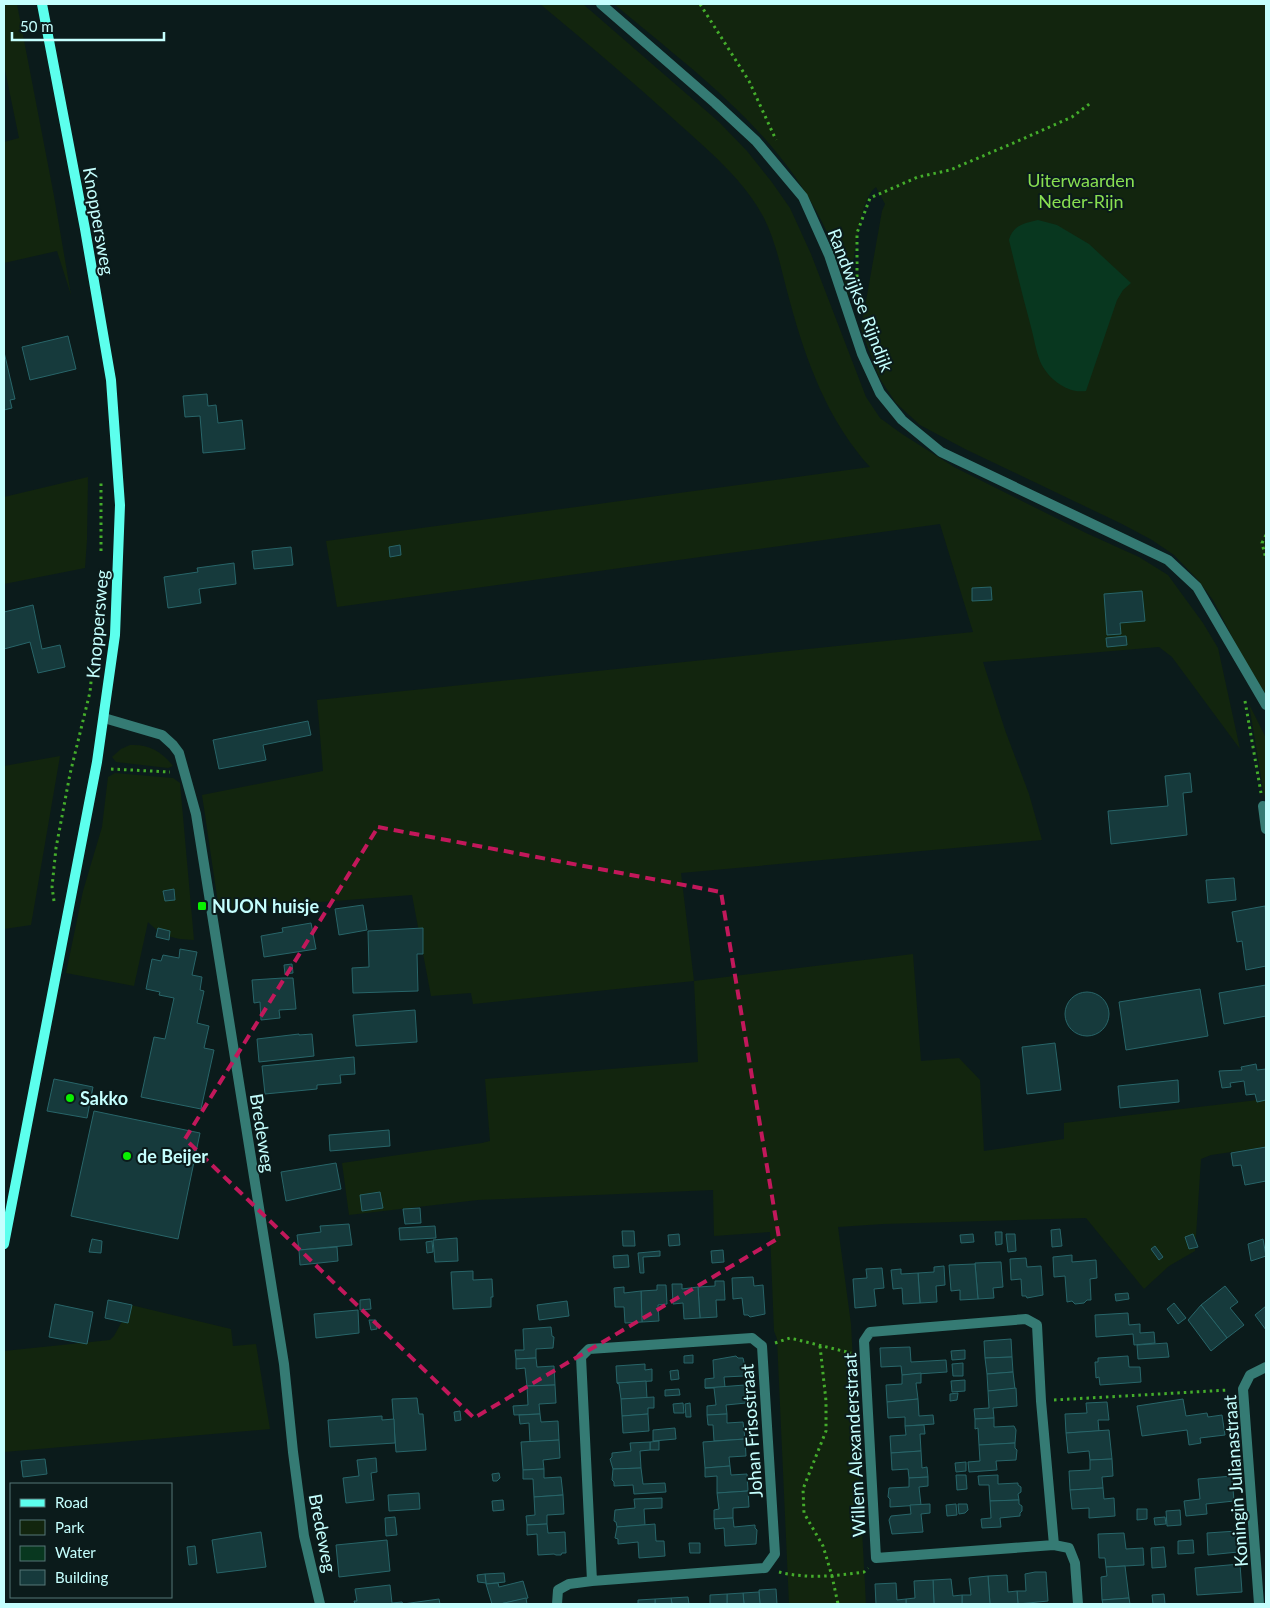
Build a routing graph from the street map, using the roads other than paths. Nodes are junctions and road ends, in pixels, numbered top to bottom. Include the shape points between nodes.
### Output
1 (42, 4) edge
2 (601, 4) edge
3 (1266, 705) edge
4 (104, 718) junction
5 (1263, 806) road end
6 (1266, 829) edge
7 (4, 1244) edge
8 (1266, 1367) edge
9 (1054, 1545) junction
10 (592, 1581) junction
11 (320, 1604) edge
12 (557, 1604) edge
13 (1078, 1604) edge
14 (1259, 1604) edge

1 - 4 main road, Knoppersweg via 111,380 120,505 116,635
2 - 3 street, Randwijkse Rijndijk via 756,141 803,197 829,255 862,354 880,394 902,420 941,452 1168,560 1197,587
4 - 7 main road, Knoppersweg
4 - 11 street, Bredeweg via 162,735 173,745 179,753 196,814 284,1364 304,1536
5 - 6 street
8 - 14 street, Koningin Julianastraat via 1250,1375 1244,1389
9 - 9 street, Willem Alexanderstraat via 1037,1325 1026,1318 870,1332 864,1341 876,1558
9 - 13 street via 1068,1548 1076,1563
10 - 10 street, Johan Frisostraat via 581,1357 589,1349 752,1338 762,1346 775,1554 765,1568
10 - 12 street via 569,1584 558,1590

